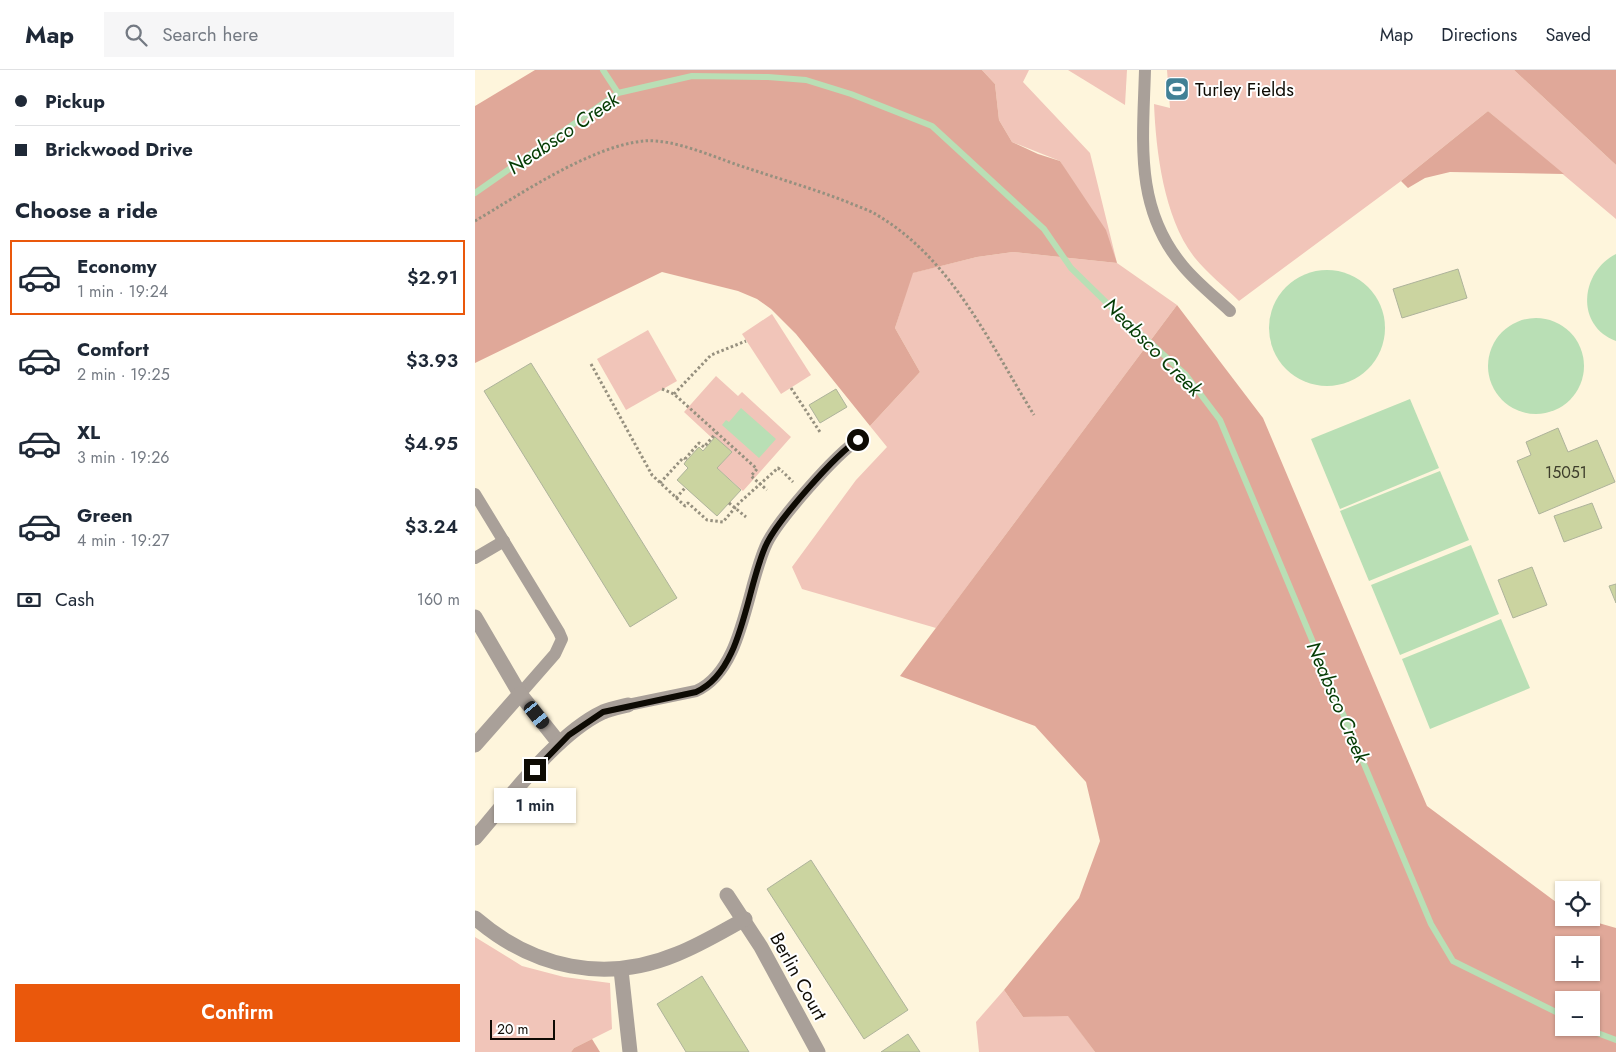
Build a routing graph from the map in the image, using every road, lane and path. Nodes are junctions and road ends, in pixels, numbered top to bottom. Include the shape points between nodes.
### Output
1 (1145, 70) edge
2 (475, 222) edge
3 (1230, 311) dead end
4 (746, 341) dead end
5 (591, 364) dead end
6 (791, 388) dead end
7 (662, 389) dead end
8 (674, 394) junction
9 (1034, 415) dead end
10 (820, 432) dead end
11 (716, 433) junction
12 (858, 440) dead end
13 (783, 472) dead end
14 (660, 483) junction
15 (760, 484) junction
16 (685, 488) dead end
17 (767, 490) dead end
18 (475, 494) edge
19 (676, 498) junction
20 (729, 503) dead end
21 (735, 508) junction
22 (745, 517) dead end
23 (503, 541) junction
24 (475, 558) edge
25 (475, 617) edge
26 (520, 694) junction
27 (628, 705) joint
28 (559, 743) junction
29 (475, 745) edge
30 (475, 838) edge
31 (727, 895) dead end
32 (475, 918) edge
33 (745, 919) junction
34 (621, 970) junction
35 (630, 1052) edge
36 (818, 1052) edge

1 - 3 lane via 1142,160 1153,213 1180,261
2 - 9 path via 551,176 612,148 646,141 683,146 823,193 877,215 917,244 943,271
4 - 8 path via 711,355
5 - 14 path via 652,475
6 - 10 path
7 - 8 path
8 - 11 path
11 - 14 path via 704,447 699,443
11 - 15 path via 757,470 751,476
12 - 27 lane via 841,452 771,536 733,650 719,672 696,692
13 - 15 path via 778,468
14 - 19 path
15 - 17 path
15 - 21 path
16 - 19 path
18 - 23 lane
19 - 21 path via 685,506 688,503 707,520 723,522
20 - 21 path
21 - 22 path
23 - 24 lane
23 - 26 lane via 561,639 555,654
25 - 26 street
26 - 28 street
26 - 29 street
27 - 28 street via 603,712
28 - 30 street
31 - 33 street, Berlin Court
32 - 34 street via 517,947 549,961 569,967
33 - 34 street via 676,955
33 - 36 street, Berlin Court
34 - 35 street

